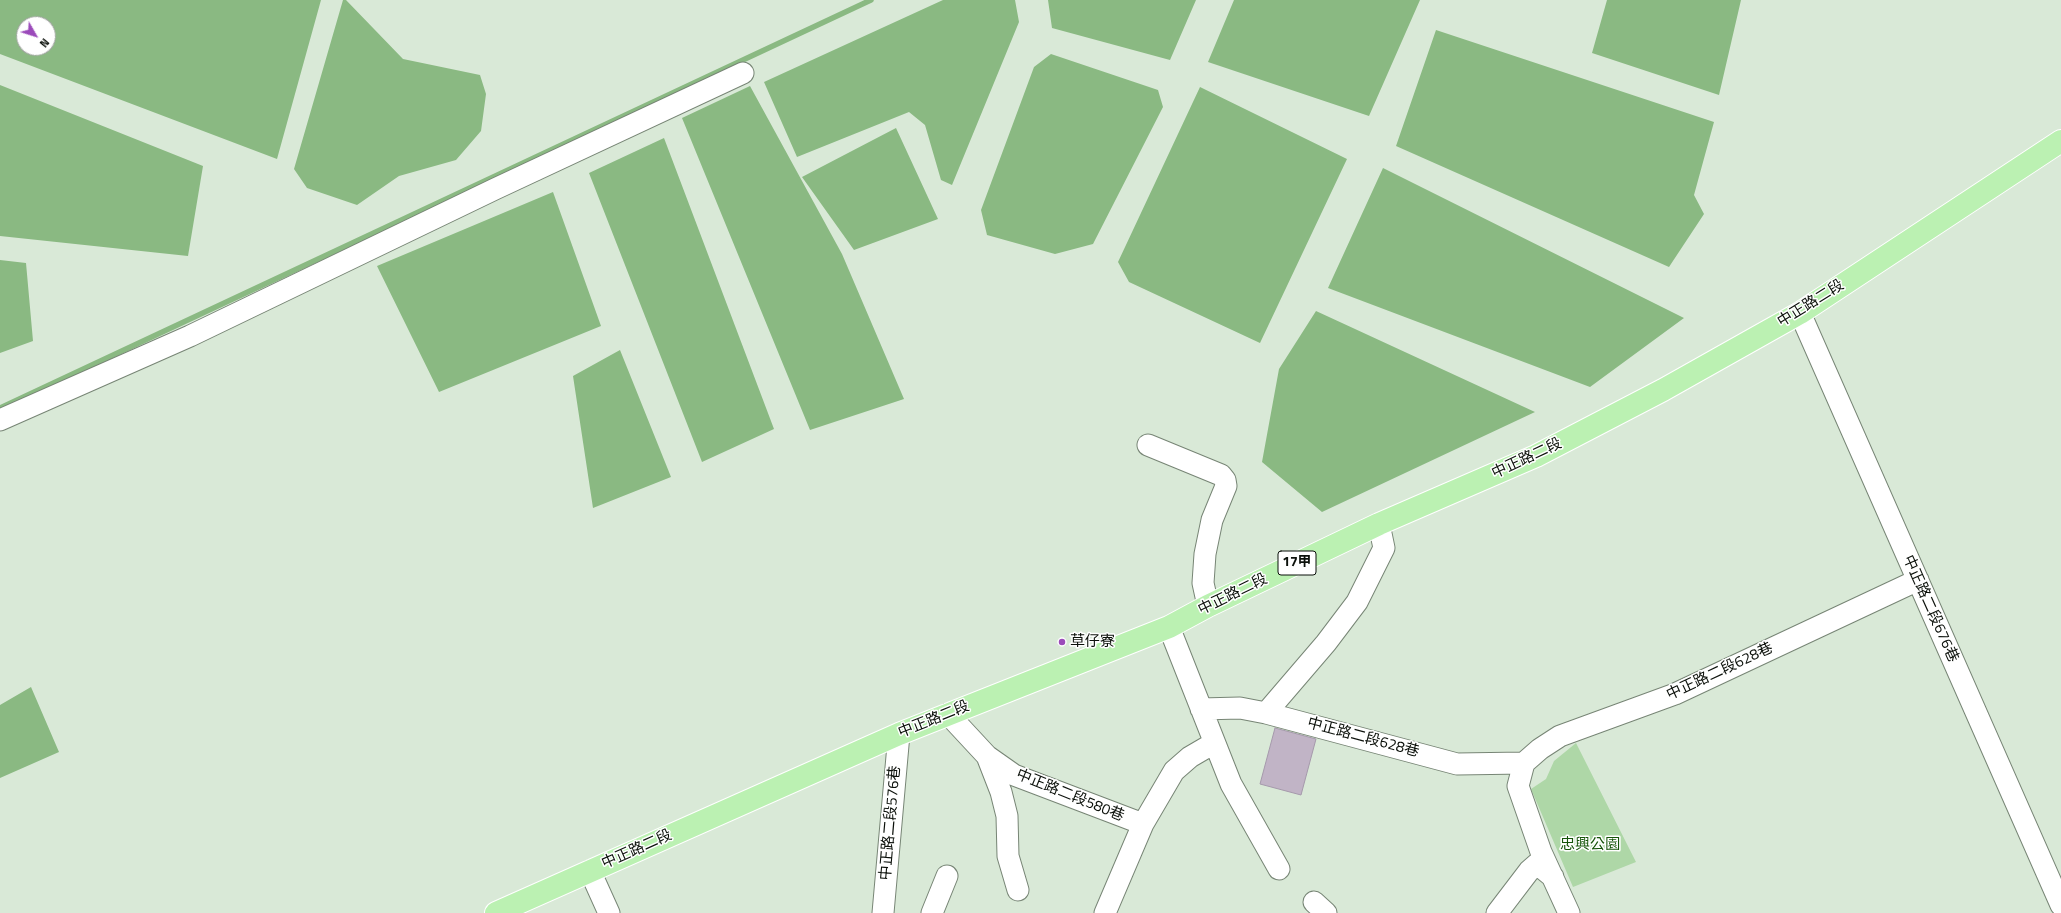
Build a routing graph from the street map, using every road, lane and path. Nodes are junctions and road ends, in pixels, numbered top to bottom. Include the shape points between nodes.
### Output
1 (743, 73) dead end
2 (2061, 141) edge
3 (1800, 313) junction
4 (0, 420) edge
5 (1148, 446) dead end
6 (1379, 524) junction
7 (1918, 580) junction
8 (1208, 606) junction
9 (1169, 627) junction
10 (1201, 709) junction
11 (1266, 713) junction
12 (948, 714) junction
13 (899, 734) junction
14 (1214, 744) junction
15 (987, 756) junction
16 (1524, 763) junction
17 (1143, 824) junction
18 (1280, 870) dead end
19 (590, 871) junction
20 (947, 876) dead end
21 (1554, 877) junction
22 (1018, 890) dead end
23 (2061, 905) edge
24 (496, 913) edge
25 (610, 913) edge
26 (883, 913) edge
27 (932, 913) edge
28 (1105, 913) edge
29 (1497, 913) edge
30 (1570, 913) edge

1 - 4 street via 190,336
2 - 3 main road, 中正路二段 / 17甲
3 - 6 main road, 中正路二段 / 17甲 via 1663,390 1536,456
3 - 7 street, 中正路二段676巷
5 - 8 street via 1222,475 1226,480 1212,520 1205,554 1203,583
6 - 8 main road, 中正路二段 / 17甲
6 - 11 street via 1384,548 1357,602 1326,643
7 - 16 street, 中正路二段628巷 via 1675,694 1560,736
7 - 23 street, 中正路二段676巷
8 - 9 main road, 中正路二段 / 17甲
9 - 10 street
9 - 12 main road, 中正路二段 / 17甲
10 - 11 street, 中正路二段628巷 via 1240,708
10 - 14 street
11 - 16 street, 中正路二段628巷 via 1457,764
12 - 13 main road, 中正路二段 / 17甲
12 - 15 street, 中正路二段580巷
13 - 19 main road, 中正路二段 / 17甲
13 - 26 street, 中正路二段576巷
14 - 17 street, 中正路二段580巷 via 1190,757 1177,768
14 - 18 street via 1231,784
15 - 17 street, 中正路二段580巷 via 1014,775
15 - 22 street via 1007,816 1008,856
16 - 21 street via 1518,786 1541,852
17 - 28 street, 中正路二段580巷
19 - 24 main road, 中正路二段 / 17甲
19 - 25 street
20 - 27 street
21 - 29 street via 1537,864 1528,871
21 - 30 street

